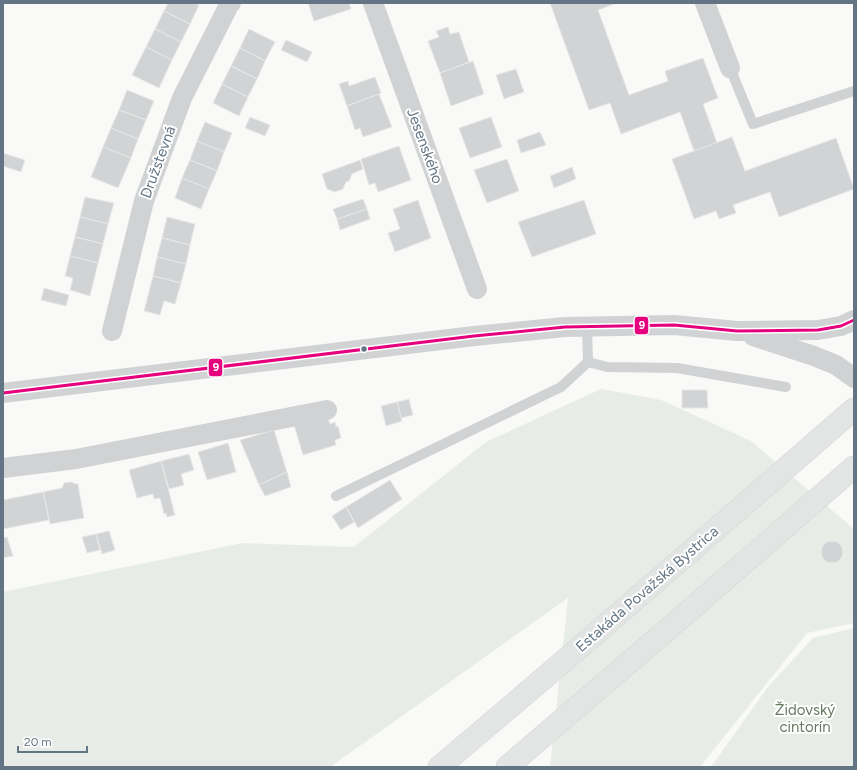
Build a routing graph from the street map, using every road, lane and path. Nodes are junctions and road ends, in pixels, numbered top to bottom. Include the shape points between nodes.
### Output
1 (231, 3) edge
2 (373, 3) edge
3 (705, 3) edge
4 (730, 68) joint
5 (854, 91) edge
6 (477, 289) dead end
7 (854, 320) edge
8 (587, 327) junction
9 (112, 331) dead end
10 (737, 331) junction
11 (588, 362) junction
12 (854, 378) edge
13 (786, 387) dead end
14 (3, 393) edge
15 (327, 410) dead end
16 (854, 410) edge
17 (854, 467) edge
18 (3, 468) edge
19 (336, 496) dead end
20 (439, 767) edge
21 (507, 767) edge

1 - 9 street, Družstevná via 182,98 144,201
2 - 6 street, Jesenského
3 - 4 street
4 - 5 lane via 753,124
7 - 10 street via 841,326 818,330
8 - 10 street via 674,324
8 - 11 lane
8 - 14 street via 474,336
10 - 12 street via 814,356 836,365
11 - 13 lane via 607,367 677,368
11 - 19 lane via 561,387
15 - 18 street via 76,459
16 - 20 highway, Estakáda Považská Bystrica
17 - 21 highway

